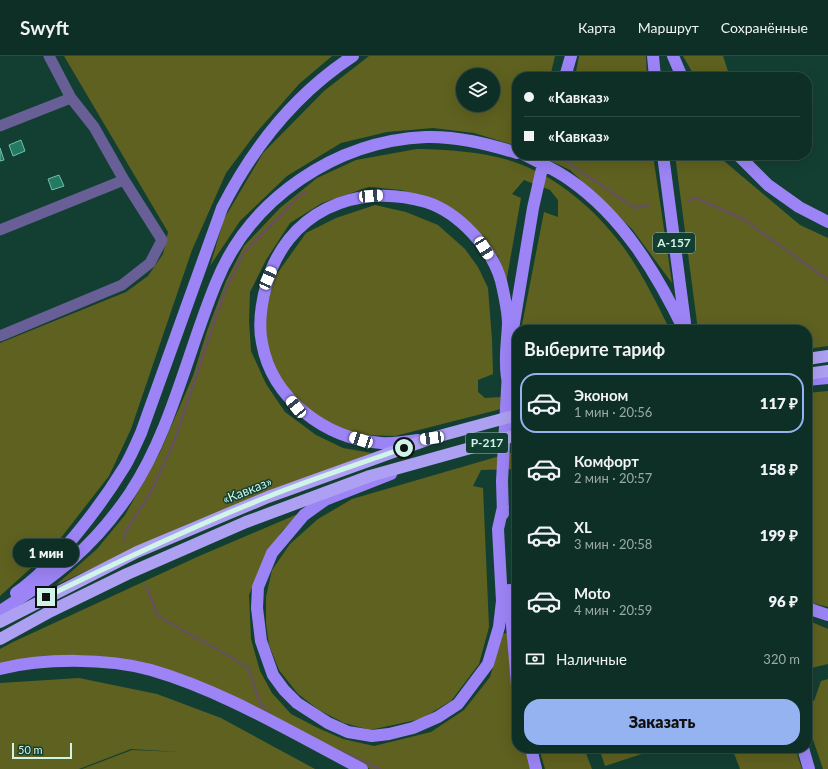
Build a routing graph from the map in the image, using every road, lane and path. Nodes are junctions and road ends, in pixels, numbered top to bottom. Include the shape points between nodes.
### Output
1 (49, 56) edge
2 (353, 56) edge
3 (571, 56) edge
4 (653, 56) edge
5 (673, 56) edge
6 (566, 72) edge
7 (655, 72) edge
8 (680, 72) edge
9 (71, 98) junction
10 (0, 126) edge
11 (512, 151) edge
12 (534, 160) edge
13 (545, 160) edge
14 (664, 160) edge
15 (743, 160) edge
16 (124, 180) junction
17 (828, 222) edge
18 (0, 230) edge
19 (513, 325) edge
20 (682, 325) edge
21 (684, 325) edge
22 (0, 336) edge
23 (512, 336) edge
24 (828, 356) edge
25 (812, 358) edge
26 (828, 371) edge
27 (812, 373) edge
28 (507, 378) junction
29 (828, 378) edge
30 (812, 380) edge
31 (512, 416) edge
32 (512, 436) edge
33 (432, 438) junction
34 (408, 466) junction
35 (503, 507) junction
36 (0, 604) edge
37 (812, 610) edge
38 (0, 611) edge
39 (828, 615) edge
40 (512, 621) edge
41 (0, 622) edge
42 (0, 639) edge
43 (0, 669) edge
44 (532, 753) edge
45 (804, 753) edge
46 (362, 769) edge
47 (536, 769) edge
48 (809, 769) edge

1 - 9 street
2 - 36 main road via 315,86 282,118 237,178 222,208 141,433 126,465 103,498 49,564 21,590
3 - 6 main road
4 - 7 main road
5 - 8 main road
9 - 10 street
9 - 16 street via 94,127
11 - 38 main road via 470,140 428,137 398,140 360,149 324,165 288,187 256,217 233,249 216,281 167,420 130,492 110,521 85,549 58,573
12 - 20 main road via 571,181 619,226 660,281
13 - 19 main road via 533,208
14 - 21 main road, А-157
15 - 17 main road via 768,185 799,207
16 - 18 street
16 - 22 street via 162,240 150,263 122,285
23 - 28 main road
24 - 25 highway
26 - 27 highway
28 - 33 main road via 504,360 508,323 501,280 484,248 453,216 410,198 383,196 358,197 309,218 288,239 277,257 262,300 262,344 278,385 296,407 315,421 361,440 381,443
28 - 35 main road
29 - 30 main road
31 - 33 highway, «Кавказ» / Р-217
32 - 34 highway, Р-217
33 - 41 highway, «Кавказ» / Р-217 via 268,497 200,525 137,552
34 - 35 main road via 325,500 304,515 272,552 258,587 257,608 261,641 273,675 297,703 328,723 348,732 372,736 407,729 438,718 458,704 473,686 488,664 499,627 502,600 498,529
34 - 42 highway, Р-217 via 319,494 192,544 51,611
35 - 40 main road
37 - 39 main road
43 - 46 main road via 46,662 78,661 149,670 228,700
44 - 47 main road
45 - 48 main road

